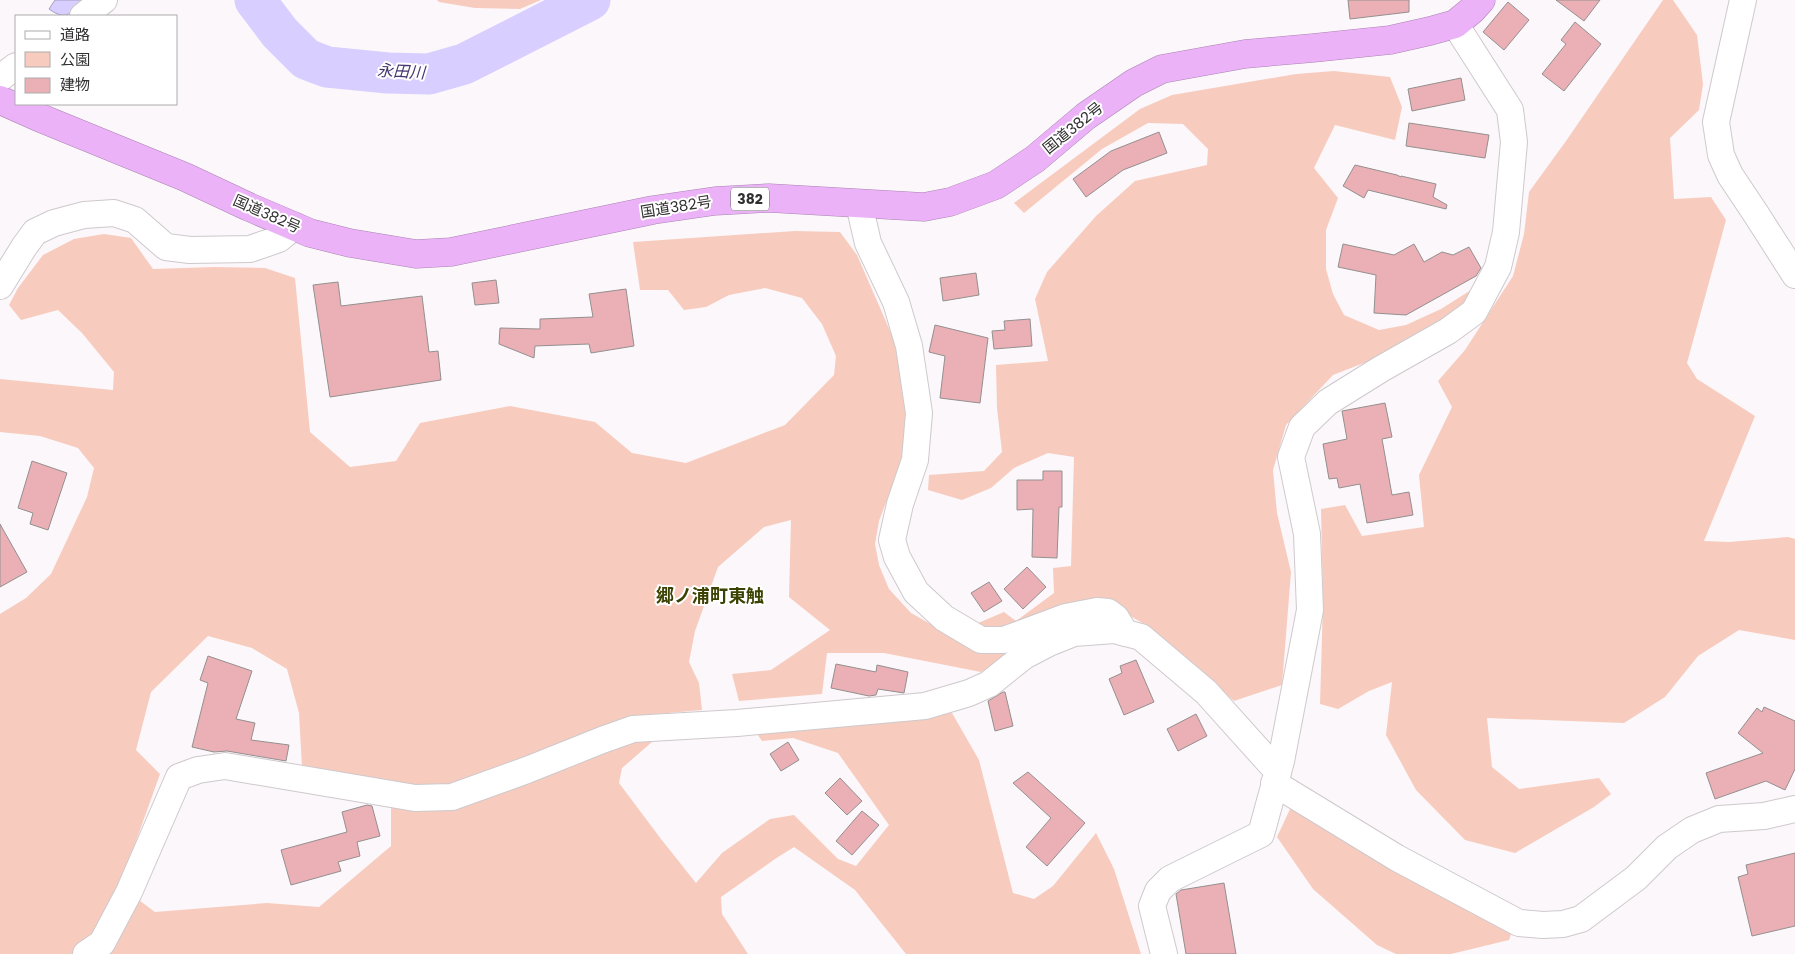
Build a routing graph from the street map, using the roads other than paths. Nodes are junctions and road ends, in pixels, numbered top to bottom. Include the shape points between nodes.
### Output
1 (104, 0) edge
2 (1480, 0) edge
3 (1722, 0) edge
4 (1743, 0) edge
5 (84, 15) edge
6 (1455, 24) junction
7 (1737, 32) junction
8 (15, 67) edge
9 (0, 78) edge
10 (0, 100) edge
11 (859, 204) junction
12 (295, 226) junction
13 (1795, 275) edge
14 (0, 286) edge
15 (1125, 633) junction
16 (1276, 778) junction
17 (1795, 809) edge
18 (86, 954) edge
19 (1164, 954) edge

1 - 5 street
2 - 6 highway, 国道382号 / 382
3 - 7 street
4 - 7 street
6 - 11 highway, 国道382号 / 382 via 1390,40 1245,54 1162,69 1134,83 1086,116 1035,159 996,184 950,202 924,207
6 - 16 street via 1510,110 1514,142 1506,232 1498,267 1474,312 1448,331 1328,402 1302,427 1291,457 1307,534 1310,610
7 - 13 street via 1716,122 1721,155 1730,175
8 - 9 street
10 - 12 highway, 国道382号 / 382
11 - 12 highway, 国道382号 / 382 via 770,198 715,200 451,252 416,254 350,243
11 - 15 street via 868,243 896,302 909,346 919,413 915,460 892,540 897,557 916,592 944,618 981,640 1004,640 1066,617 1097,612 1108,612 1116,618
12 - 14 street via 279,239 250,249 190,250 166,247 135,220 114,214 84,214 35,232
15 - 16 street via 1141,637 1206,692
15 - 18 street via 1114,630 1074,633 1024,656 989,684 925,706 634,729 452,797 415,798 225,766 198,770 179,777 125,900 102,943
16 - 17 street via 1396,858 1520,923 1543,925 1581,919 1692,830 1720,819 1764,816
16 - 19 street via 1261,834 1170,879 1158,891 1152,906

